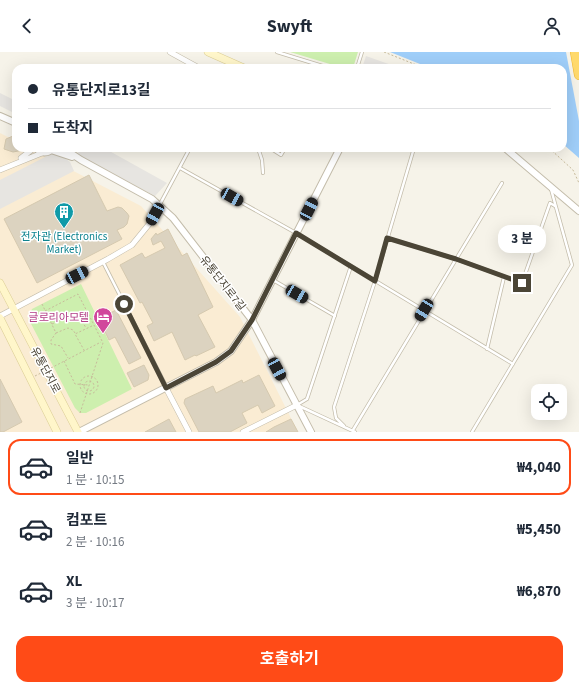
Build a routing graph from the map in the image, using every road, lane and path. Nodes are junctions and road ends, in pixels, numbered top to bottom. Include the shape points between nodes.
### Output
1 (170, 52) edge
2 (208, 52) edge
3 (277, 52) edge
4 (362, 52) edge
5 (384, 52) edge
6 (575, 52) edge
7 (192, 64) edge
8 (235, 64) edge
9 (316, 64) edge
10 (358, 64) edge
11 (414, 64) edge
12 (579, 75) edge
13 (0, 116) edge
14 (12, 122) edge
15 (30, 152) edge
16 (48, 152) edge
17 (60, 152) edge
18 (69, 152) edge
19 (188, 152) edge
20 (259, 152) edge
21 (338, 152) edge
22 (413, 152) edge
23 (510, 152) edge
24 (553, 152) edge
25 (42, 153) joint
26 (81, 160) junction
27 (12, 164) junction
28 (180, 168) junction
29 (0, 170) edge
30 (263, 173) dead end
31 (502, 183) dead end
32 (579, 183) edge
33 (550, 186) junction
34 (160, 206) junction
35 (555, 206) junction
36 (579, 211) edge
37 (296, 233) junction
38 (387, 238) junction
39 (456, 259) junction
40 (103, 262) junction
41 (351, 266) junction
42 (504, 277) junction
43 (272, 280) junction
44 (375, 281) junction
45 (0, 283) edge
46 (42, 304) dead end
47 (13, 309) junction
48 (424, 310) junction
49 (45, 311) junction
50 (335, 316) junction
51 (0, 317) edge
52 (252, 320) junction
53 (52, 324) junction
54 (94, 325) junction
55 (86, 329) junction
56 (56, 333) junction
57 (75, 334) junction
58 (102, 341) junction
59 (487, 349) junction
60 (84, 350) junction
61 (68, 358) junction
62 (64, 361) junction
63 (513, 364) junction
64 (54, 366) dead end
65 (92, 377) junction
66 (91, 380) junction
67 (81, 384) junction
68 (84, 385) junction
69 (89, 385) junction
70 (166, 388) junction
71 (88, 391) junction
72 (87, 394) junction
73 (297, 405) junction
74 (80, 413) dead end
75 (344, 426) junction
76 (354, 431) edge
77 (57, 432) edge
78 (78, 432) edge
79 (189, 432) edge
80 (244, 432) edge
81 (311, 432) edge
82 (472, 432) edge

1 - 7 street
2 - 8 main road
3 - 9 lane
4 - 10 lane
5 - 11 path
6 - 12 highway
13 - 14 street
15 - 27 street
16 - 25 street
17 - 26 street
18 - 26 street
19 - 28 lane
20 - 30 lane
21 - 37 street
22 - 38 lane
23 - 33 street
24 - 32 path via 573,170
25 - 27 street
26 - 34 street, 유통단지로7길 via 152,199
27 - 29 street
28 - 34 lane
28 - 37 lane
31 - 39 lane
33 - 35 lane
33 - 36 street
34 - 40 street, 유통단지로 via 132,245
34 - 52 street, 유통단지로7길 via 173,218
35 - 42 lane via 550,203 522,283
35 - 63 lane via 572,265
37 - 41 lane
37 - 43 street
38 - 39 lane
38 - 44 lane
39 - 42 lane
39 - 48 lane
40 - 47 street, 유통단지로
40 - 70 lane
41 - 44 lane
41 - 50 lane
42 - 59 lane
43 - 50 lane
43 - 52 street
44 - 48 lane
44 - 75 lane via 334,407 336,418
45 - 47 main road, 유통단지로
46 - 49 path
47 - 51 street, 유통단지로
47 - 78 main road, 유통단지로
48 - 59 lane
48 - 76 lane
49 - 53 path
49 - 54 path via 78,294
50 - 73 lane via 308,399
51 - 77 main road, 유통단지로
52 - 70 street via 231,351 216,362
52 - 73 street, 유통단지로7길
53 - 55 path via 75,317
53 - 56 path
54 - 55 path
54 - 58 path
55 - 57 path
56 - 57 path via 68,328
56 - 61 path via 51,344 62,346
57 - 60 path
58 - 60 path
58 - 65 path
59 - 63 lane
60 - 61 path
61 - 62 path
62 - 64 path
62 - 67 path via 75,384
63 - 82 lane
65 - 66 path
65 - 67 path via 84,379
65 - 72 path via 96,380 97,388 94,393
66 - 68 path
66 - 69 path
66 - 71 path via 94,387
67 - 68 path
67 - 72 path
68 - 69 path
68 - 71 path
69 - 71 path
70 - 78 street
70 - 79 street
71 - 72 path
72 - 74 path
73 - 75 lane
73 - 80 street
73 - 81 street, 유통단지로7길
75 - 76 lane

